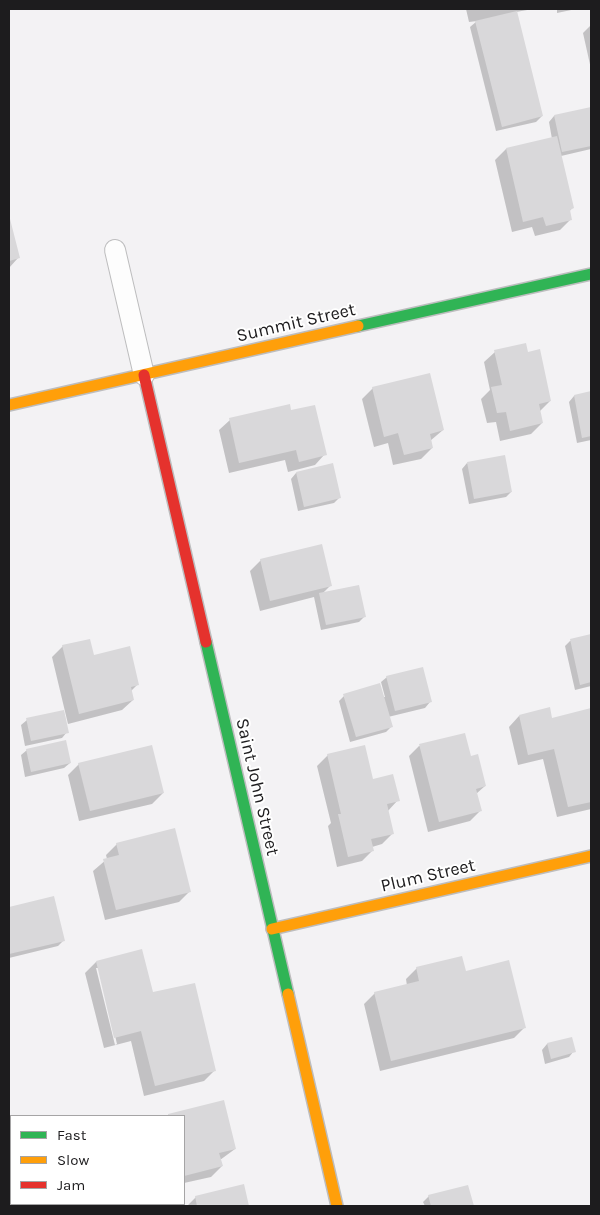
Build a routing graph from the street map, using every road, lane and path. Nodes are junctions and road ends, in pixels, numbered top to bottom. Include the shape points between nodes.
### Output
1 (115, 250) dead end
2 (591, 274) edge
3 (144, 375) junction
4 (9, 405) edge
5 (591, 856) edge
6 (272, 930) junction
7 (337, 1206) edge

1 - 3 lane
2 - 3 street, Summit Street
3 - 4 street, Summit Street
3 - 6 street, Saint John Street
5 - 6 street, Plum Street
6 - 7 street, Saint John Street

